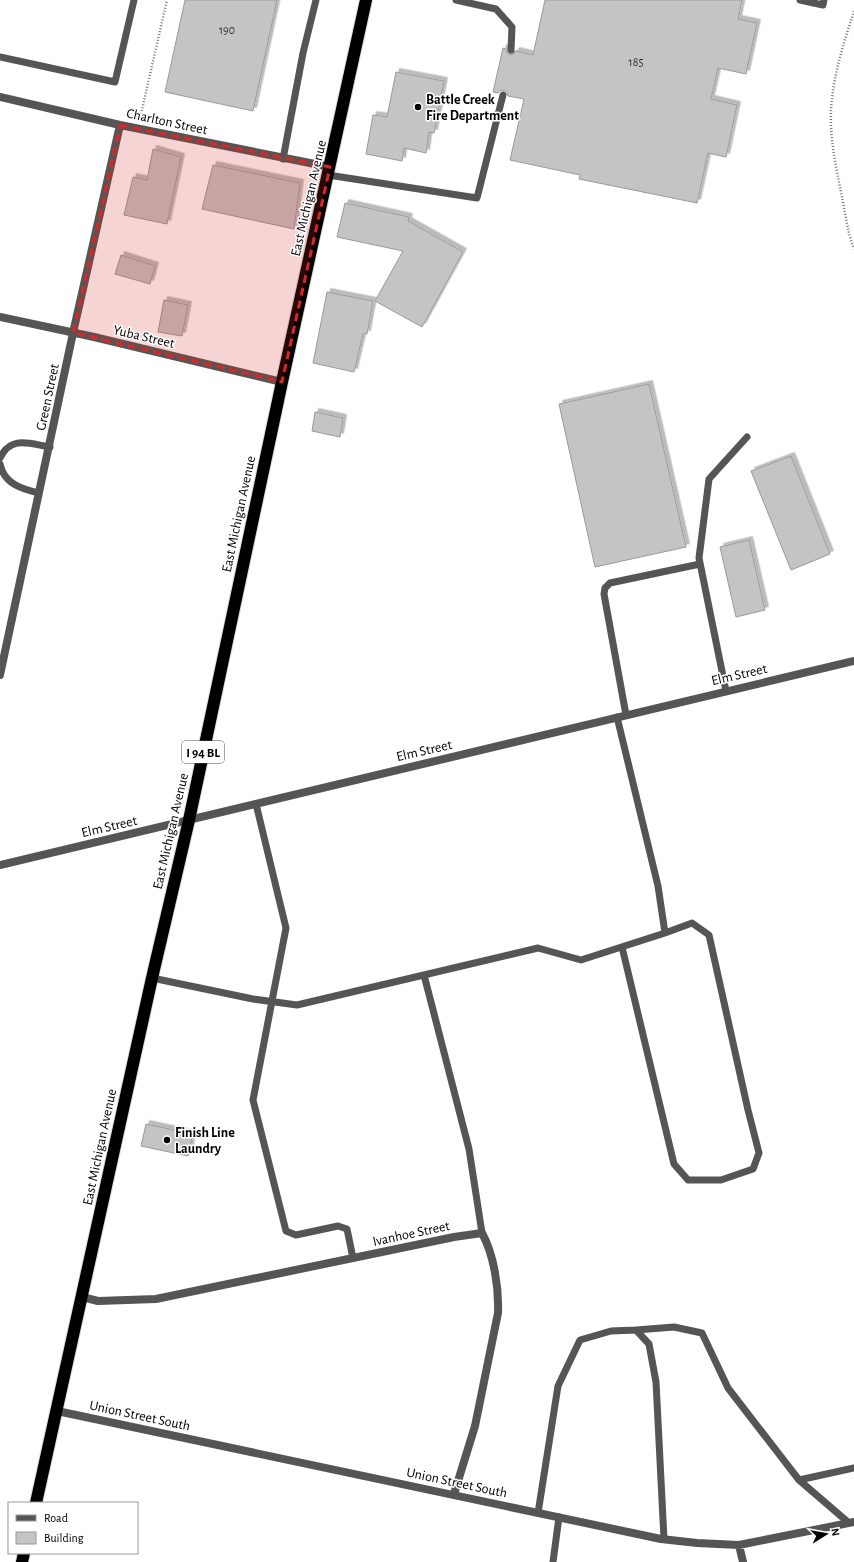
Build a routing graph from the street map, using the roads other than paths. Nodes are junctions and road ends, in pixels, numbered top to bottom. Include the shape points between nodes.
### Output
1 (134, 0) edge
2 (316, 0) edge
3 (366, 0) edge
4 (456, 0) edge
5 (800, 0) edge
6 (824, 0) edge
7 (511, 50) dead end
8 (0, 57) edge
9 (503, 95) dead end
10 (0, 98) edge
11 (120, 125) junction
12 (283, 159) junction
13 (329, 171) junction
14 (0, 317) edge
15 (73, 333) junction
16 (282, 382) junction
17 (747, 437) dead end
18 (50, 447) junction
19 (0, 458) edge
20 (0, 464) edge
21 (40, 493) junction
22 (700, 564) junction
23 (854, 661) edge
24 (0, 676) edge
25 (726, 691) junction
26 (626, 715) junction
27 (617, 717) junction
28 (256, 804) junction
29 (189, 820) junction
30 (0, 865) edge
31 (665, 933) junction
32 (622, 947) junction
33 (424, 975) junction
34 (152, 978) junction
35 (271, 1002) junction
36 (482, 1233) junction
37 (353, 1258) junction
38 (82, 1297) junction
39 (636, 1330) junction
40 (57, 1411) junction
41 (854, 1468) edge
42 (799, 1480) junction
43 (454, 1494) junction
44 (36, 1502) edge
45 (538, 1513) junction
46 (559, 1517) junction
47 (851, 1523) edge
48 (664, 1539) junction
49 (739, 1545) junction
50 (553, 1562) edge
51 (743, 1562) edge

1 - 8 lane via 115,82
2 - 12 lane
3 - 13 highway, East Michigan Avenue / I 94 BL
4 - 7 lane via 496,9 512,27
5 - 6 lane via 823,5
9 - 13 lane via 477,198
10 - 11 street, Charlton Street
11 - 12 street, Charlton Street
11 - 15 street, Green Street
12 - 13 street, Charlton Street
13 - 16 highway, East Michigan Avenue / I 94 BL
14 - 15 street, Yuba Street
15 - 16 street, Yuba Street
15 - 18 street, Green Street
16 - 29 highway, East Michigan Avenue / I 94 BL
17 - 22 lane via 709,480 698,558
18 - 19 lane via 20,442 4,450
18 - 21 street, Green Street
20 - 21 lane via 5,477 11,483
21 - 24 street, Green Street
22 - 25 lane
22 - 26 lane via 610,583 605,588
23 - 25 street, Elm Street
25 - 26 street, Elm Street
26 - 27 street, Elm Street
27 - 28 street, Elm Street
27 - 31 lane via 658,886
28 - 29 street, Elm Street
28 - 35 lane via 286,928
29 - 30 street, Elm Street
29 - 34 highway, East Michigan Avenue / I 94 BL
31 - 32 lane
31 - 32 lane via 692,923 709,935 759,1153 753,1169 721,1180 688,1180 674,1164
32 - 33 lane via 581,960 538,948
33 - 35 lane via 297,1005
33 - 36 lane via 469,1149
34 - 35 lane
34 - 38 highway, East Michigan Avenue / I 94 BL
35 - 37 lane via 253,1100 286,1231 296,1236 338,1226 347,1229
36 - 37 street, Ivanhoe Street
36 - 43 street via 489,1246 498,1313 475,1426
37 - 38 street, Ivanhoe Street via 156,1299 98,1301
38 - 40 highway, East Michigan Avenue / I 94 BL
39 - 42 lane via 674,1327 702,1333 728,1388
39 - 45 lane via 611,1331 580,1340 558,1386
39 - 48 lane via 649,1344 656,1382
40 - 43 street, Union Street South
40 - 44 highway, East Michigan Avenue / I 94 BL
41 - 42 lane
42 - 47 lane
43 - 45 street, Union Street South
45 - 46 street, Union Street South
46 - 48 street, Union Street South
46 - 50 lane
47 - 49 street, Union Street South
48 - 49 street, Union Street South
49 - 51 street

